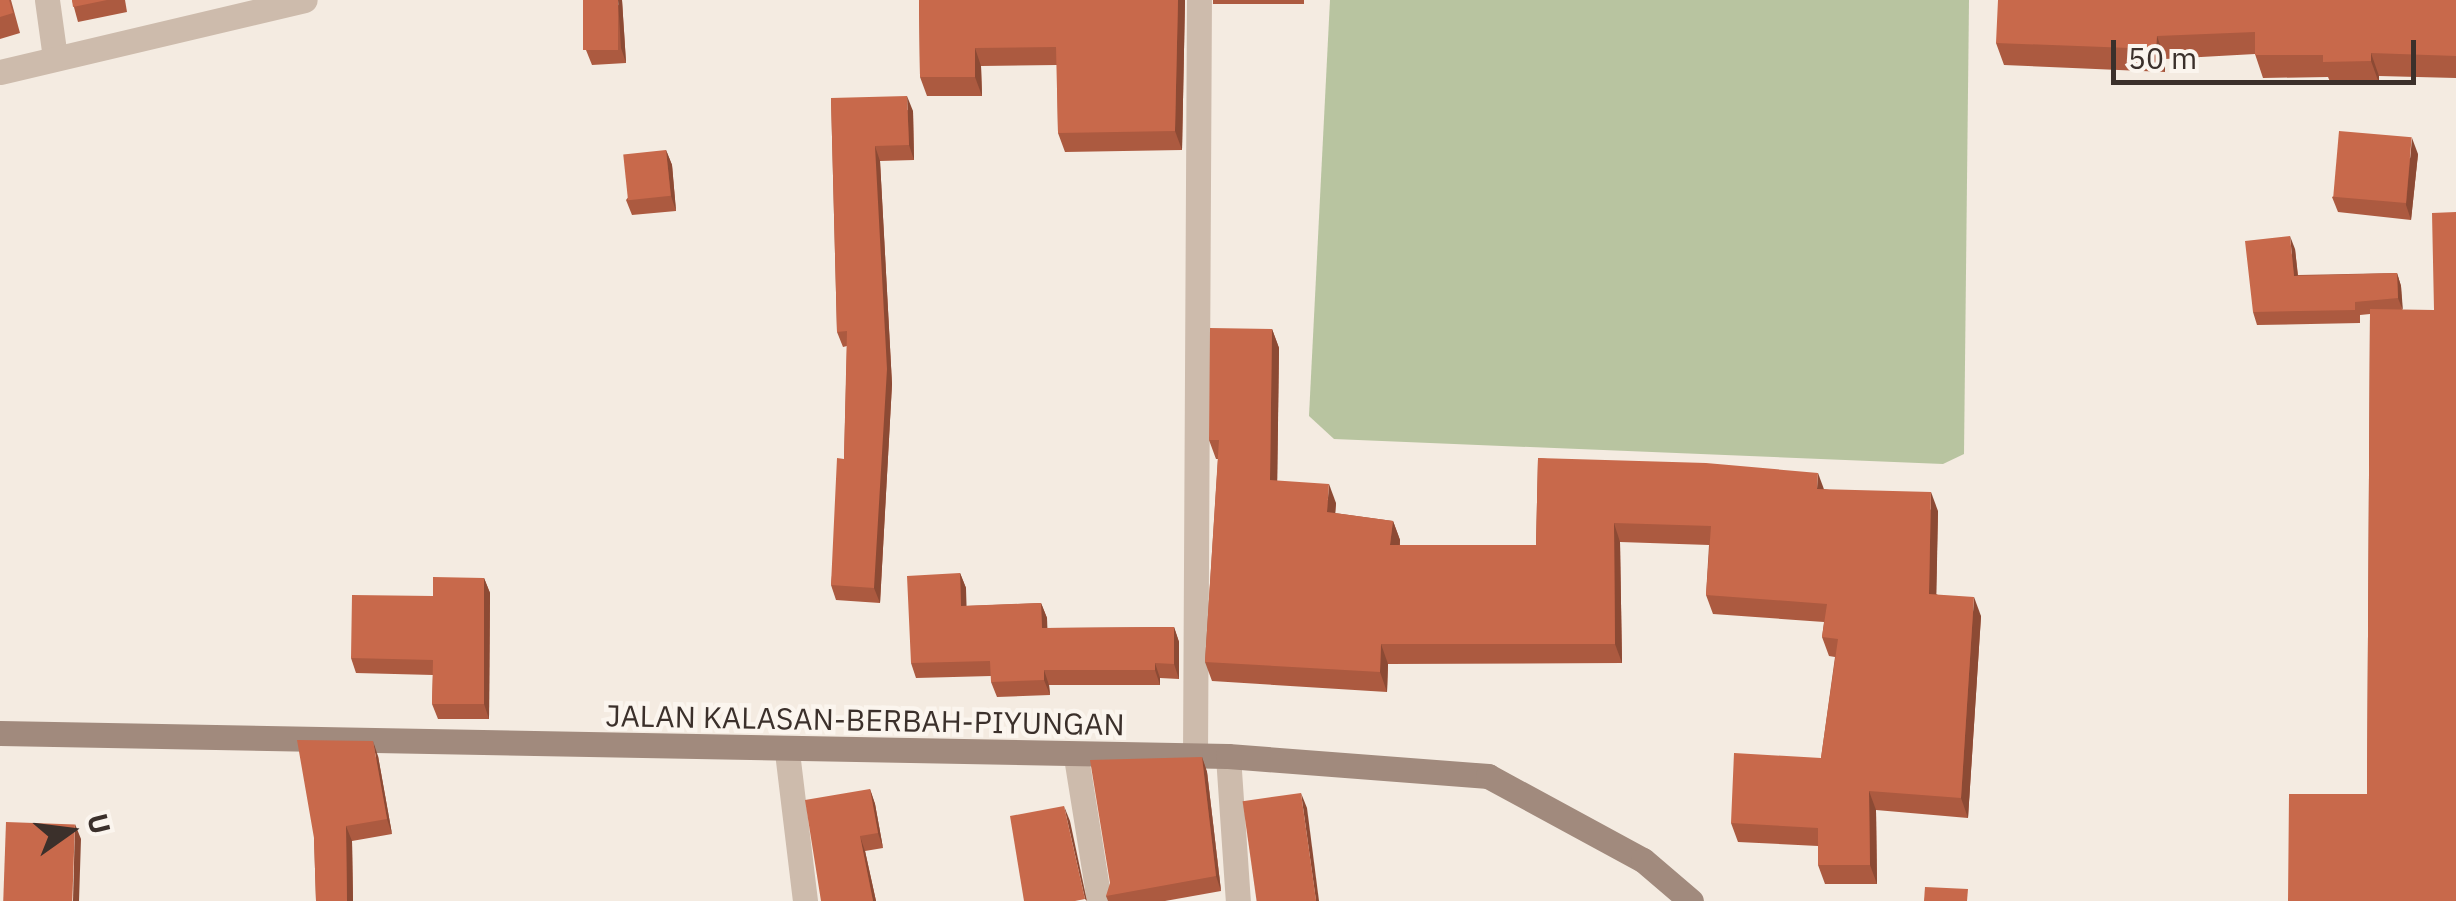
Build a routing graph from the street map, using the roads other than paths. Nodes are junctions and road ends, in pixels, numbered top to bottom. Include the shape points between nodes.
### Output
1 (47, 0) edge
2 (305, 0) edge
3 (1199, 0) edge
4 (55, 58) junction
5 (0, 72) edge
6 (0, 732) edge
7 (787, 752) junction
8 (1228, 756) junction
9 (1076, 757) junction
10 (1195, 757) junction
11 (805, 901) edge
12 (1099, 901) edge
13 (1238, 901) edge
14 (1691, 901) edge

1 - 4 street
2 - 4 street
3 - 10 street
4 - 5 street
6 - 7 street, JALAN KALASAN-BERBAH-PIYUNGAN
7 - 9 street, JALAN KALASAN-BERBAH-PIYUNGAN
7 - 11 street
8 - 10 street, JALAN KALASAN-BERBAH-PIYUNGAN
8 - 13 street
8 - 14 street, JALAN KALASAN-BERBAH-PIYUNGAN via 1488,776 1643,860
9 - 10 street, JALAN KALASAN-BERBAH-PIYUNGAN
9 - 12 street

